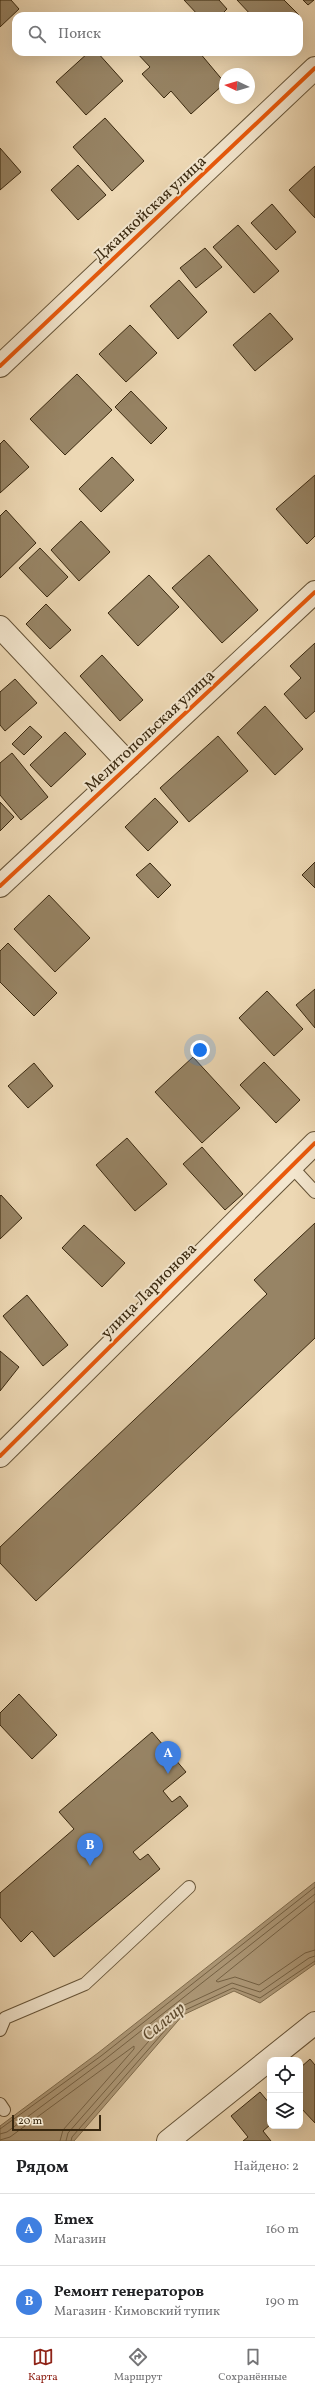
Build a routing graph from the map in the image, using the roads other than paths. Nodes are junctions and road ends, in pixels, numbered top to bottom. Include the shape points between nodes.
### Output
1 (315, 68) edge
2 (0, 366) edge
3 (315, 592) edge
4 (0, 627) edge
5 (130, 765) junction
6 (0, 886) edge
7 (315, 1143) edge
8 (290, 1165) junction
9 (315, 1192) edge
10 (0, 1456) edge
11 (189, 1887) dead end
12 (315, 2023) edge
13 (0, 2030) edge
14 (168, 2141) edge

1 - 2 street, Джанкойская улица
3 - 5 street, Мелитопольская улица
4 - 5 street
5 - 6 street, Мелитопольская улица
7 - 8 street, улица Ларионова
8 - 9 lane
8 - 10 street, улица Ларионова
11 - 13 lane via 85,1984 5,2018
12 - 14 street

